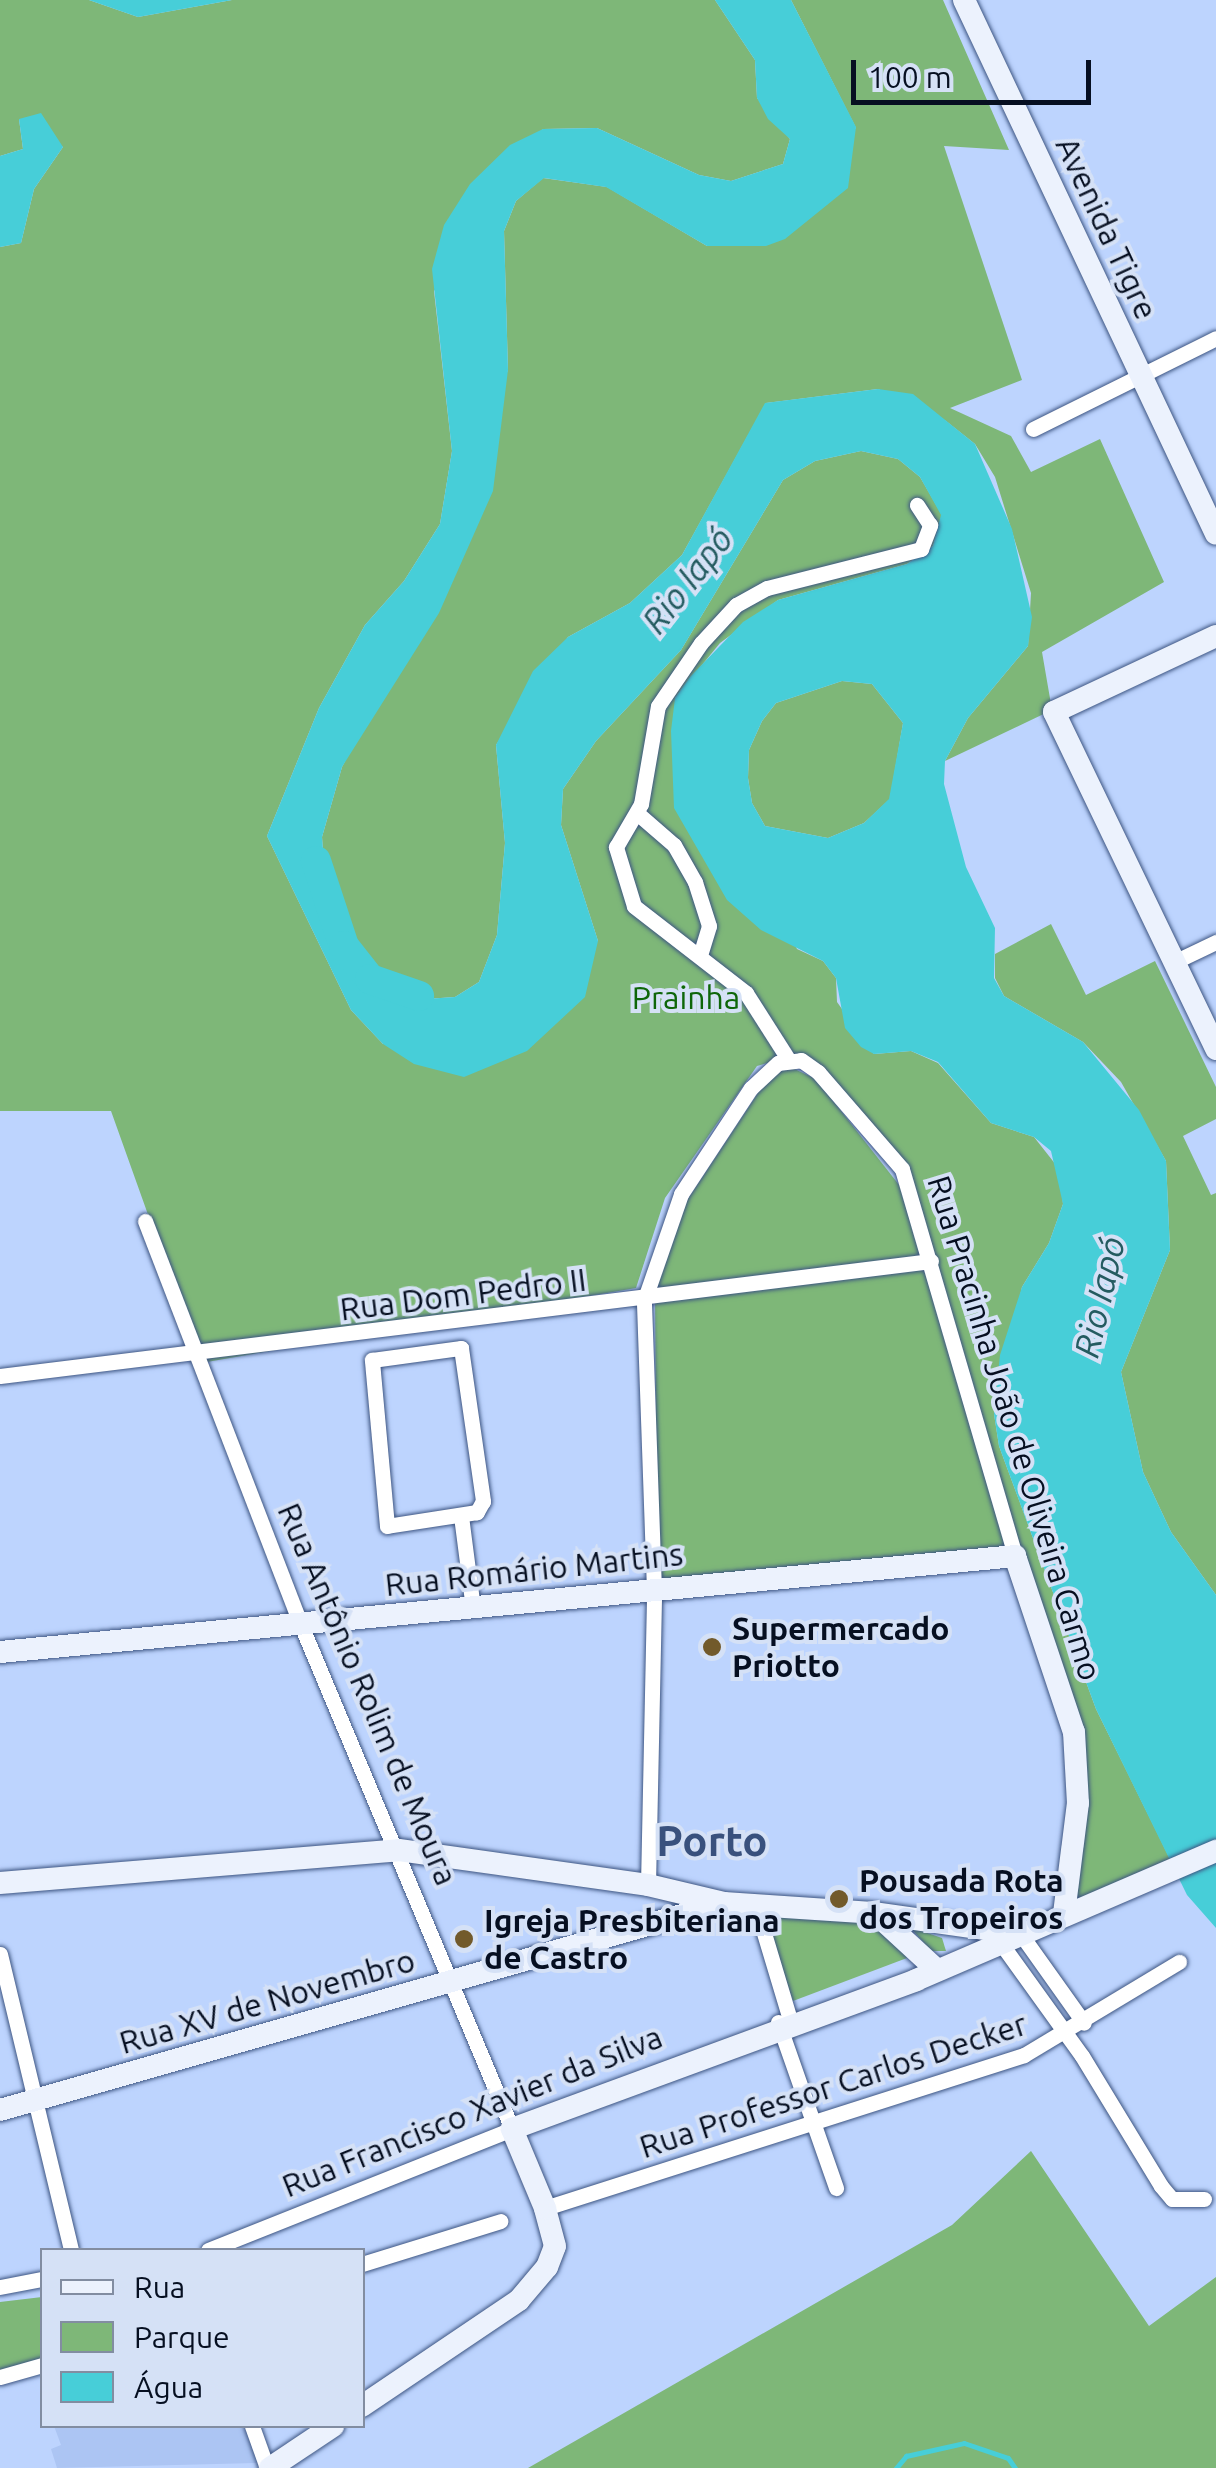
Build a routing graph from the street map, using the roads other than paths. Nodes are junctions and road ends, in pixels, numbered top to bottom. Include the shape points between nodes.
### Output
1 (964, 0) edge
2 (1216, 338) edge
3 (1140, 374) junction
4 (1033, 430) dead end
5 (916, 505) dead end
6 (1216, 534) edge
7 (1216, 636) edge
8 (636, 813) junction
9 (1216, 942) edge
10 (700, 956) junction
11 (1174, 962) junction
12 (1216, 1050) edge
13 (788, 1059) junction
14 (146, 1221) dead end
15 (931, 1261) junction
16 (644, 1301) junction
17 (194, 1353) junction
18 (0, 1376) edge
19 (461, 1516) junction
20 (1015, 1556) junction
21 (654, 1590) junction
22 (472, 1608) junction
23 (301, 1625) junction
24 (0, 1652) edge
25 (400, 1850) junction
26 (1216, 1851) edge
27 (0, 1883) edge
28 (648, 1885) junction
29 (756, 1903) junction
30 (678, 1909) junction
31 (873, 1912) junction
32 (1064, 1914) junction
33 (954, 1924) junction
34 (1010, 1938) junction
35 (0, 1954) edge
36 (1179, 1962) dead end
37 (943, 1963) junction
38 (453, 1983) junction
39 (1084, 2023) junction
40 (780, 2025) junction
41 (1066, 2036) junction
42 (37, 2099) junction
43 (0, 2110) edge
44 (810, 2122) junction
45 (512, 2129) junction
46 (836, 2188) dead end
47 (1204, 2200) dead end
48 (545, 2208) junction
49 (501, 2221) dead end
50 (71, 2248) edge
51 (213, 2248) edge
52 (365, 2263) edge
53 (40, 2279) edge
54 (0, 2287) edge
55 (40, 2366) edge
56 (0, 2377) edge
57 (365, 2404) edge
58 (253, 2428) edge
59 (330, 2428) edge
60 (269, 2468) edge

1 - 3 street, Avenida Tigre
2 - 3 street
3 - 4 street
3 - 6 street, Avenida Tigre
5 - 8 street via 930,526 921,549 767,588 736,605 712,630 658,706
7 - 11 street via 1054,712
8 - 10 street via 674,845 695,882 710,926
8 - 10 street via 624,823 616,847 627,891 644,916
9 - 11 street
10 - 13 street via 746,993
11 - 12 street
13 - 15 street, Rua Pracinha João de Oliveira Carmo via 818,1072 902,1169
13 - 16 street via 766,1069 751,1088 673,1208
14 - 17 street, Rua Antônio Rolim de Moura
15 - 16 street, Rua Dom Pedro II
15 - 20 street, Rua Pracinha João de Oliveira Carmo
16 - 17 street, Rua Dom Pedro II
16 - 21 street
17 - 18 street, Rua Dom Pedro II
17 - 23 street, Rua Antônio Rolim de Moura
19 - 19 street via 387,1526 372,1360 460,1348 484,1486 476,1512
19 - 22 street
20 - 21 street, Rua Romário Martins
20 - 32 street, Rua Pracinha João de Oliveira Carmo via 1074,1732 1078,1803
21 - 22 street, Rua Romário Martins
21 - 28 street
22 - 23 street, Rua Romário Martins
23 - 24 street, Rua Romário Martins
23 - 25 street, Rua Antônio Rolim de Moura
25 - 27 street
25 - 28 street
25 - 38 street, Rua Antônio Rolim de Moura
26 - 32 street, Rua Francisco Xavier da Silva
28 - 30 street
29 - 30 street, Rua XV de Novembro
29 - 31 street, Rua XV de Novembro
29 - 40 street
30 - 38 street, Rua XV de Novembro
31 - 33 street, Rua XV de Novembro
31 - 37 street
32 - 34 street, Rua Francisco Xavier da Silva
33 - 34 street, Rua XV de Novembro
33 - 37 street
34 - 37 street, Rua Francisco Xavier da Silva
34 - 39 street
34 - 41 street
35 - 42 street
36 - 39 street, Rua Professor Carlos Decker
37 - 40 street, Rua Francisco Xavier da Silva
38 - 42 street, Rua XV de Novembro
38 - 45 street, Rua Antônio Rolim de Moura
39 - 41 street, Rua Professor Carlos Decker
40 - 44 street
40 - 45 street, Rua Francisco Xavier da Silva
41 - 44 street, Rua Professor Carlos Decker
41 - 47 street via 1161,2186 1172,2198
42 - 43 street, Rua XV de Novembro
42 - 50 street
44 - 46 street
44 - 48 street, Rua Professor Carlos Decker
45 - 48 street, Rua Antônio Rolim de Moura
45 - 51 street, Rua Francisco Xavier da Silva
48 - 57 street, Rua Antônio Rolim de Moura via 555,2246 547,2268 519,2300
49 - 52 street
53 - 54 street
55 - 56 street
58 - 60 street
59 - 60 street

